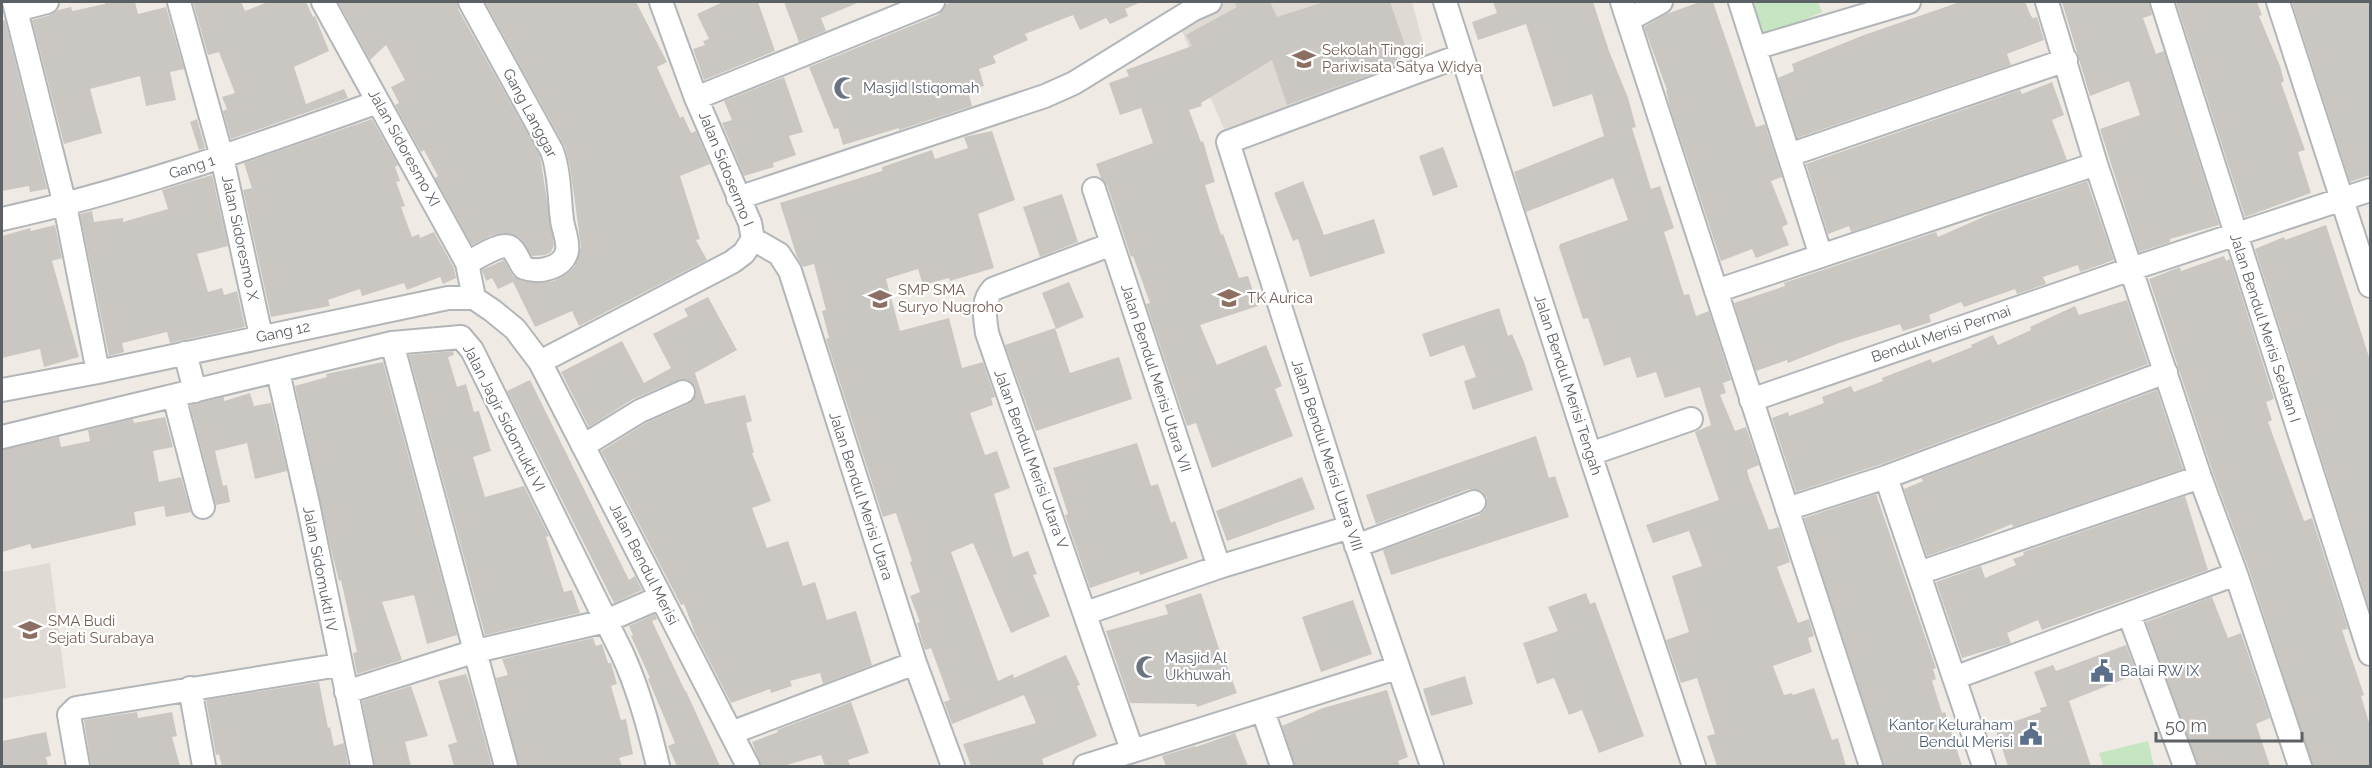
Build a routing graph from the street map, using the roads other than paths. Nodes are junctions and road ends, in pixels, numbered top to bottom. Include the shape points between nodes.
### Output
1 (47, 2) edge
2 (179, 2) edge
3 (323, 2) edge
4 (470, 2) edge
5 (661, 2) edge
6 (933, 2) edge
7 (1210, 2) edge
8 (1445, 2) edge
9 (1661, 2) edge
10 (1740, 2) edge
11 (1909, 2) edge
12 (2047, 2) edge
13 (2162, 2) edge
14 (2278, 2) edge
15 (15, 6) edge
16 (1625, 11) edge
17 (1755, 48) junction
18 (1462, 55) junction
19 (2066, 60) junction
20 (696, 98) junction
21 (378, 102) junction
22 (1789, 155) junction
23 (222, 157) junction
24 (2096, 164) junction
25 (1094, 189) dead end
26 (2370, 190) edge
27 (738, 198) junction
28 (2342, 199) junction
29 (65, 205) junction
30 (2, 219) edge
31 (2235, 234) junction
32 (753, 239) junction
33 (1112, 244) junction
34 (1821, 256) junction
35 (467, 263) junction
36 (2131, 269) junction
37 (2370, 286) edge
38 (1716, 291) junction
39 (474, 298) junction
40 (261, 336) junction
41 (392, 343) junction
42 (185, 352) junction
43 (540, 362) junction
44 (98, 372) junction
45 (278, 372) junction
46 (2166, 372) junction
47 (2, 390) edge
48 (683, 392) dead end
49 (185, 394) junction
50 (1752, 400) junction
51 (1691, 419) dead end
52 (2, 437) edge
53 (583, 446) junction
54 (1590, 454) junction
55 (1886, 477) junction
56 (2200, 477) junction
57 (1474, 502) dead end
58 (203, 507) dead end
59 (1787, 509) junction
60 (1353, 536) junction
61 (1219, 567) junction
62 (1919, 573) junction
63 (2236, 574) junction
64 (661, 597) junction
65 (1086, 613) junction
66 (2129, 615) junction
67 (615, 618) junction
68 (2369, 645) edge
69 (476, 651) junction
70 (915, 663) junction
71 (339, 665) junction
72 (1396, 668) junction
73 (1954, 678) junction
74 (190, 688) junction
75 (346, 692) junction
76 (1263, 711) junction
77 (731, 733) junction
78 (1132, 750) junction
79 (78, 766) edge
80 (204, 766) edge
81 (362, 766) edge
82 (506, 766) edge
83 (658, 766) edge
84 (748, 766) edge
85 (953, 766) edge
86 (1085, 766) edge
87 (1282, 766) edge
88 (1432, 766) edge
89 (1694, 766) edge
90 (1871, 766) edge
91 (1984, 766) edge
92 (2185, 766) edge
93 (2300, 766) edge

1 - 15 street
2 - 23 street, Jalan Sidoresmo X
3 - 21 street, Jalan Sidoresmo XI
4 - 35 street, Gang Langgar via 552,151 558,168 568,249 555,265 539,271 524,268 507,246
5 - 20 street, Jalan Sidosermo I
6 - 20 street
7 - 27 street via 1074,83 1045,96
8 - 18 street, Jalan Bendul Merisi Tengah
9 - 16 street
10 - 17 street
11 - 17 street
12 - 19 street
13 - 31 street, Jalan Bendul Merisi Selatan I
14 - 28 street
15 - 29 street
16 - 38 street
17 - 22 street
18 - 54 street, Jalan Bendul Merisi Tengah
18 - 60 street, Jalan Bendul Merisi Utara VIII via 1228,142
19 - 22 street
19 - 24 street
20 - 27 street, Jalan Sidosermo I
21 - 23 street, Gang 1
21 - 35 street, Jalan Sidoresmo XI
22 - 34 street
23 - 29 street, Gang 1
23 - 40 street, Jalan Sidoresmo X
24 - 34 street
24 - 36 street
25 - 33 street, Jalan Bendul Merisi Utara VII
26 - 28 street, Bendul Merisi Permai
27 - 32 street, Jalan Sidosermo I
28 - 31 street, Bendul Merisi Permai
28 - 37 street
29 - 30 street, Gang 1
29 - 44 street
31 - 36 street, Bendul Merisi Permai
31 - 68 street, Jalan Bendul Merisi Selatan I
32 - 43 street, Jalan Sidosermo I via 732,262
32 - 70 street, Jalan Bendul Merisi Utara via 779,254 790,272
33 - 61 street, Jalan Bendul Merisi Utara VII
33 - 65 street, Jalan Bendul Merisi Utara V via 993,288 986,297 984,313 987,333
34 - 38 street
35 - 39 street, Jalan Sidoresmo XI
36 - 46 street
36 - 50 street, Bendul Merisi Permai
38 - 50 street
39 - 40 street, Gang 12 via 448,298
39 - 43 street via 515,329
40 - 42 street, Gang 12
41 - 45 street, Jalan Jagir Sidomukti VI
41 - 67 street, Jalan Jagir Sidomukti VI via 461,337 467,342
41 - 69 street
42 - 44 street, Gang 12
42 - 49 street
43 - 53 street, Jalan Bendul Merisi
44 - 47 street, Gang 12
45 - 49 street, Jalan Jagir Sidomukti VI
45 - 71 street, Jalan Sidomukti IV
46 - 55 street
46 - 56 street
48 - 53 street via 640,411
49 - 52 street, Jalan Jagir Sidomukti VI
49 - 58 street
50 - 59 street
51 - 54 street
53 - 64 street, Jalan Bendul Merisi
54 - 89 street, Jalan Bendul Merisi Tengah
55 - 59 street
55 - 62 street
56 - 62 street
56 - 63 street
57 - 60 street
59 - 90 street
60 - 61 street
60 - 72 street, Jalan Bendul Merisi Utara VIII
61 - 65 street
62 - 73 street
63 - 66 street
63 - 93 street
64 - 67 street
64 - 77 street, Jalan Bendul Merisi
65 - 78 street, Jalan Bendul Merisi Utara V
66 - 73 street
66 - 92 street
67 - 69 street
67 - 83 street, Jalan Jagir Sidomukti VI
69 - 75 street
69 - 82 street
70 - 77 street
70 - 85 street, Jalan Bendul Merisi Utara
71 - 74 street
71 - 75 street, Jalan Sidomukti IV
72 - 76 street
72 - 88 street, Jalan Bendul Merisi Utara VIII
73 - 91 street
74 - 79 street via 71,710
74 - 80 street
75 - 81 street, Jalan Sidomukti IV
76 - 78 street
76 - 87 street
77 - 84 street, Jalan Bendul Merisi
78 - 86 street

